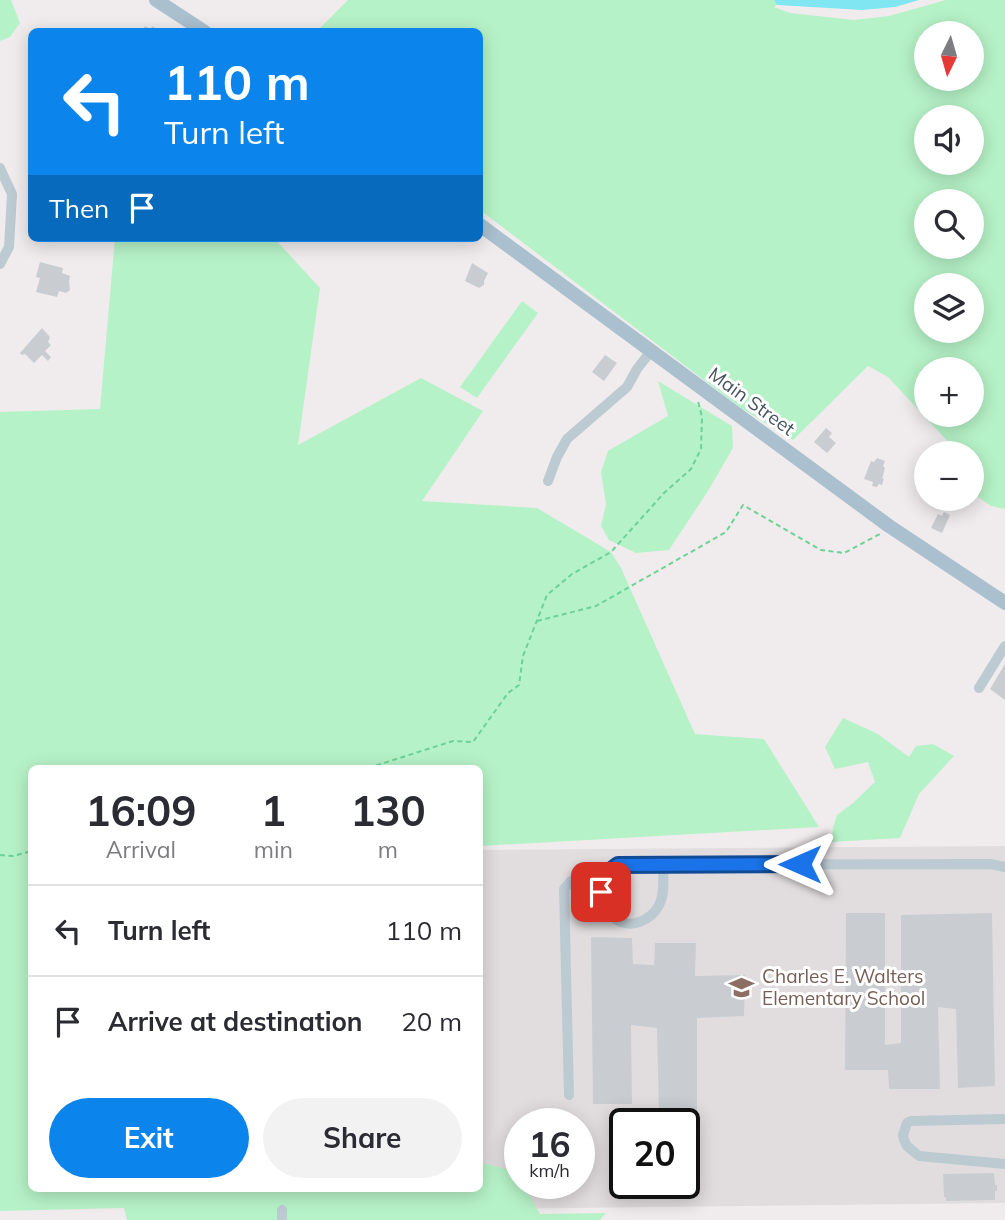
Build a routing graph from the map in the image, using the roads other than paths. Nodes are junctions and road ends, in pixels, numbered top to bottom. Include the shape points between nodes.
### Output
1 (156, 0) edge
2 (197, 28) edge
3 (0, 168) edge
4 (483, 227) edge
5 (0, 264) edge
6 (651, 351) junction
7 (548, 481) dead end
8 (1005, 603) edge
9 (1005, 646) edge
10 (979, 688) dead end
11 (663, 865) junction
12 (1005, 867) edge
13 (600, 879) junction
14 (569, 1095) dead end
15 (1005, 1119) edge
16 (1005, 1164) edge

1 - 2 main road
3 - 5 street via 12,194 9,247
4 - 6 main road, Main Street
6 - 7 street via 627,387 567,439
6 - 8 main road, Main Street via 888,526
9 - 10 street
11 - 12 street
11 - 13 street via 618,865
11 - 13 street via 660,904 650,919 638,923 623,924 612,916 606,909
13 - 14 street via 571,881 564,889
15 - 16 street via 911,1121 903,1135 906,1146 919,1156

